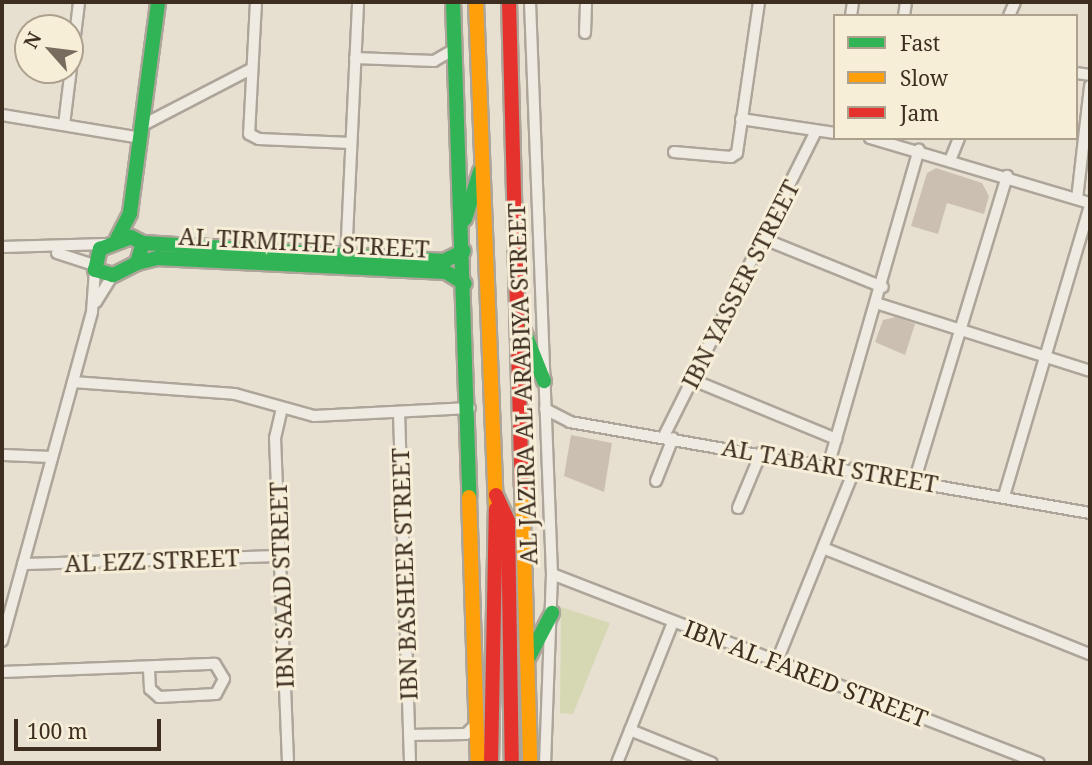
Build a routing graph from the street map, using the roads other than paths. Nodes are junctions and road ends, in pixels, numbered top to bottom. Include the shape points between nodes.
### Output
1 (79, 2) edge
2 (158, 2) edge
3 (256, 2) edge
4 (358, 2) edge
5 (453, 2) edge
6 (476, 2) edge
7 (509, 2) edge
8 (520, 2) edge
9 (530, 2) edge
10 (586, 2) edge
11 (759, 2) edge
12 (510, 27) junction
13 (586, 33) dead end
14 (455, 49) junction
15 (355, 58) junction
16 (251, 69) junction
17 (1090, 86) edge
18 (2, 115) edge
19 (741, 120) junction
20 (64, 125) junction
21 (142, 131) junction
22 (816, 131) junction
23 (833, 132) edge
24 (879, 140) edge
25 (958, 140) edge
26 (351, 143) junction
27 (484, 146) junction
28 (919, 150) junction
29 (674, 152) dead end
30 (951, 158) junction
31 (1007, 177) junction
32 (1077, 199) junction
33 (1090, 204) edge
34 (130, 213) junction
35 (463, 225) junction
36 (764, 239) junction
37 (112, 241) junction
38 (140, 241) junction
39 (2, 247) edge
40 (39, 249) junction
41 (464, 251) junction
42 (346, 261) junction
43 (137, 263) junction
44 (94, 267) junction
45 (113, 275) junction
46 (465, 284) junction
47 (883, 287) junction
48 (879, 304) junction
49 (467, 305) junction
50 (92, 312) junction
51 (520, 321) junction
52 (960, 330) junction
53 (492, 344) junction
54 (1045, 358) junction
55 (1090, 371) edge
56 (693, 380) junction
57 (544, 381) junction
58 (73, 382) junction
59 (282, 408) junction
60 (470, 408) junction
61 (545, 410) junction
62 (399, 412) junction
63 (570, 422) junction
64 (546, 431) junction
65 (668, 437) junction
66 (836, 439) junction
67 (761, 453) junction
68 (2, 456) edge
69 (52, 457) junction
70 (829, 463) junction
71 (855, 468) junction
72 (915, 480) junction
73 (656, 481) dead end
74 (496, 495) junction
75 (1003, 496) junction
76 (738, 508) dead end
77 (1090, 513) edge
78 (823, 548) junction
79 (281, 556) junction
80 (23, 564) junction
81 (552, 574) junction
82 (572, 584) junction
83 (552, 595) junction
84 (552, 613) junction
85 (673, 622) junction
86 (2, 641) edge
87 (1090, 654) edge
88 (528, 658) junction
89 (777, 662) junction
90 (149, 667) junction
91 (2, 672) edge
92 (475, 684) junction
93 (491, 707) junction
94 (477, 722) junction
95 (630, 730) junction
96 (410, 735) junction
97 (288, 763) edge
98 (410, 763) edge
99 (478, 763) edge
100 (491, 763) edge
101 (512, 763) edge
102 (530, 763) edge
103 (545, 763) edge
104 (617, 763) edge
105 (712, 763) edge
106 (1039, 763) edge

1 - 20 street
2 - 21 main road
3 - 16 street
4 - 15 street
5 - 14 main road
6 - 27 main road, AL JAZIRA AL ARABIYA STREET
7 - 12 main road, AL JAZIRA AL ARABIYA STREET
8 - 12 main road
9 - 57 street, AL JAZIRA AL ARABIYA STREET
10 - 13 street
11 - 19 street
12 - 51 main road, AL JAZIRA AL ARABIYA STREET
14 - 15 street via 434,61
14 - 35 main road
15 - 26 street
16 - 21 street
16 - 26 street via 250,134
17 - 32 street
18 - 20 street
19 - 22 street
19 - 29 street via 737,153 731,157
20 - 21 street
21 - 34 main road
22 - 23 street
22 - 36 street, IBN YASSER STREET
24 - 28 street
25 - 30 street
26 - 42 street
27 - 35 main road
27 - 53 main road, AL JAZIRA AL ARABIYA STREET
28 - 30 street
28 - 47 street
30 - 31 street
31 - 32 street
31 - 52 street
32 - 33 street
33 - 54 street
34 - 37 main road
34 - 38 main road
35 - 41 main road
36 - 47 street
36 - 56 street, IBN YASSER STREET
37 - 38 main road, AL TIRMITHE STREET
37 - 40 street
37 - 44 main road
38 - 42 main road, AL TIRMITHE STREET
38 - 43 main road
39 - 40 street
40 - 44 street
41 - 42 main road, AL TIRMITHE STREET via 444,261
41 - 46 main road
42 - 43 main road, AL TIRMITHE STREET via 157,258
42 - 46 main road, AL TIRMITHE STREET via 446,272
43 - 45 main road, AL TIRMITHE STREET
44 - 45 main road
44 - 50 street
45 - 50 street
46 - 49 main road
47 - 48 street
48 - 52 street
48 - 66 street
49 - 53 main road
49 - 60 main road
50 - 58 street
51 - 57 main road
51 - 88 main road, AL JAZIRA AL ARABIYA STREET
52 - 54 street
52 - 72 street
53 - 74 main road, AL JAZIRA AL ARABIYA STREET
54 - 55 street
54 - 75 street
56 - 65 street, IBN YASSER STREET
56 - 66 street
57 - 61 street, AL JAZIRA AL ARABIYA STREET
58 - 59 street via 235,394
58 - 69 street
59 - 62 street via 314,416
59 - 79 street, IBN SAAD STREET via 275,438
60 - 62 street
60 - 92 main road
61 - 63 street, AL TABARI STREET
61 - 64 street, AL JAZIRA AL ARABIYA STREET
62 - 96 street, IBN BASHEER STREET
63 - 64 street, AL TABARI STREET
63 - 65 street, AL TABARI STREET
64 - 81 street, AL JAZIRA AL ARABIYA STREET
65 - 67 street, AL TABARI STREET
65 - 73 street, IBN YASSER STREET
66 - 70 street
67 - 70 street, AL TABARI STREET
67 - 76 street
68 - 69 street
69 - 80 street
70 - 71 street, AL TABARI STREET
71 - 72 street, AL TABARI STREET
71 - 78 street
72 - 75 street, AL TABARI STREET
74 - 93 main road, AL JAZIRA AL ARABIYA STREET
74 - 101 main road via 508,521
75 - 77 street, AL TABARI STREET
78 - 87 street
78 - 89 street
79 - 80 street, AL EZZ STREET
79 - 97 street, IBN SAAD STREET
80 - 86 street
81 - 82 street, IBN AL FARED STREET
81 - 83 street, AL JAZIRA AL ARABIYA STREET
82 - 83 street
82 - 85 street, IBN AL FARED STREET
83 - 84 street, AL JAZIRA AL ARABIYA STREET
84 - 88 main road
84 - 103 street, AL JAZIRA AL ARABIYA STREET
85 - 89 street, IBN AL FARED STREET
85 - 95 street
88 - 102 main road, AL JAZIRA AL ARABIYA STREET
89 - 106 street, IBN AL FARED STREET
90 - 90 street via 150,689 159,696 216,694 222,688 224,679 215,664
90 - 91 street
92 - 93 main road
92 - 94 main road
93 - 100 main road, AL JAZIRA AL ARABIYA STREET
94 - 96 street, IBN BASHEER STREET via 466,734
94 - 99 main road
95 - 104 street
95 - 105 street
96 - 98 street, IBN BASHEER STREET

